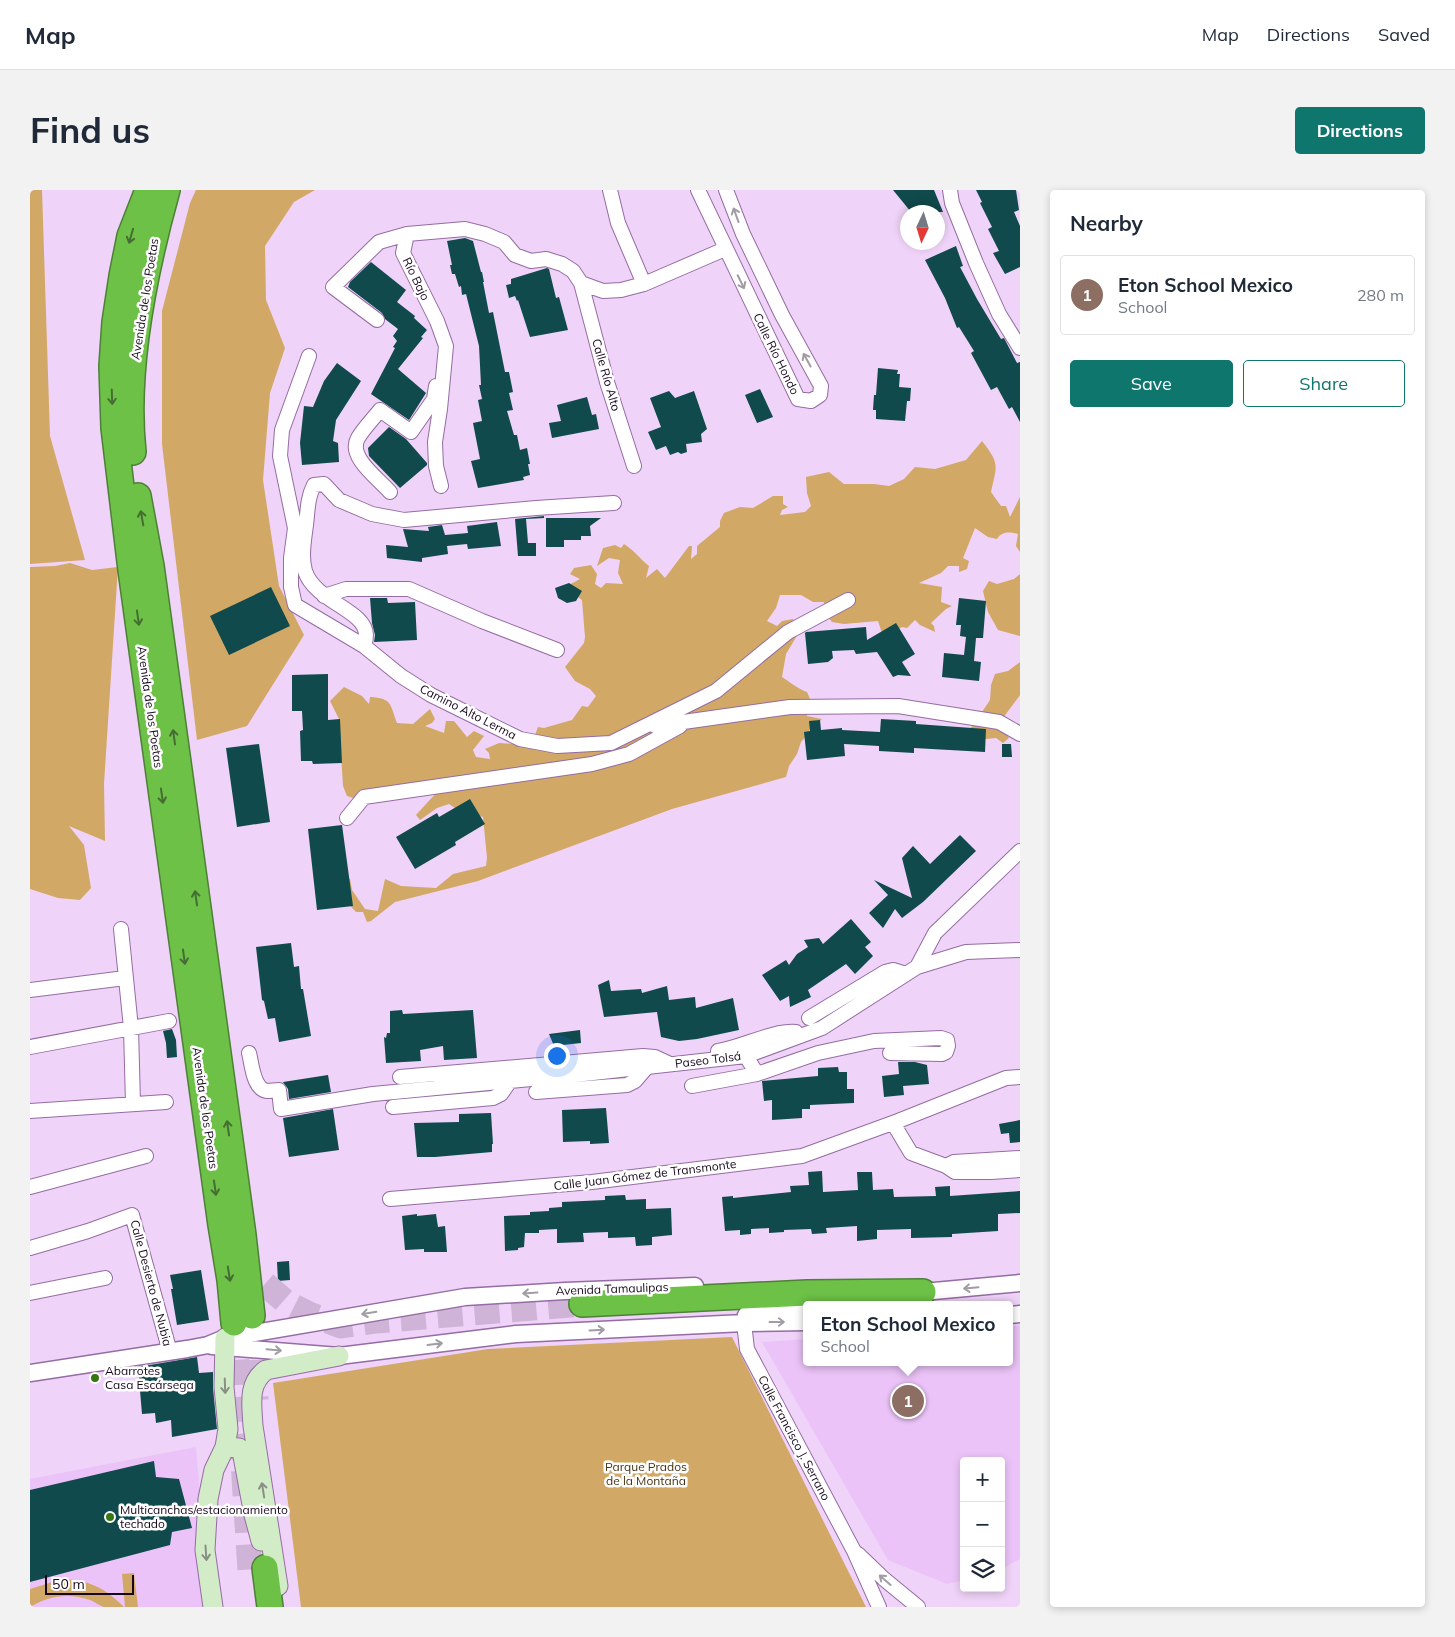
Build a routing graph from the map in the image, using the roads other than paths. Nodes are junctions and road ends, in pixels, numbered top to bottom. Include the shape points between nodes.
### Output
1 (148, 190) edge
2 (167, 190) edge
3 (610, 190) edge
4 (698, 190) edge
5 (726, 190) edge
6 (950, 190) edge
7 (407, 234) junction
8 (725, 249) junction
9 (581, 283) junction
10 (644, 284) junction
11 (377, 320) dead end
12 (1020, 348) edge
13 (309, 356) dead end
14 (445, 366) junction
15 (634, 466) dead end
16 (441, 486) dead end
17 (390, 492) dead end
18 (614, 503) dead end
19 (141, 568) junction
20 (324, 596) junction
21 (848, 600) dead end
22 (364, 646) junction
23 (557, 650) dead end
24 (689, 721) junction
25 (642, 728) junction
26 (1020, 734) edge
27 (347, 818) dead end
28 (1020, 851) edge
29 (121, 929) dead end
30 (1020, 950) edge
31 (912, 970) junction
32 (125, 978) junction
33 (30, 990) edge
34 (809, 1018) dead end
35 (169, 1021) dead end
36 (131, 1028) junction
37 (807, 1033) junction
38 (30, 1047) edge
39 (249, 1053) dead end
40 (890, 1053) dead end
41 (686, 1056) dead end
42 (746, 1056) junction
43 (670, 1064) junction
44 (647, 1067) junction
45 (757, 1074) junction
46 (400, 1077) dead end
47 (1020, 1077) edge
48 (510, 1081) junction
49 (692, 1086) dead end
50 (536, 1092) dead end
51 (166, 1102) dead end
52 (133, 1104) junction
53 (394, 1107) dead end
54 (30, 1111) edge
55 (893, 1123) junction
56 (146, 1156) dead end
57 (1020, 1158) edge
58 (990, 1166) junction
59 (1020, 1170) edge
60 (30, 1186) edge
61 (390, 1199) dead end
62 (234, 1224) junction
63 (30, 1248) edge
64 (104, 1278) dead end
65 (1020, 1283) edge
66 (265, 1284) tunnel mouth
67 (923, 1292) junction
68 (30, 1293) edge
69 (901, 1301) edge
70 (582, 1304) tunnel mouth
71 (803, 1306) edge
72 (803, 1322) edge
73 (744, 1323) junction
74 (229, 1334) junction
75 (170, 1352) junction
76 (339, 1356) junction
77 (30, 1373) edge
78 (225, 1447) junction
79 (854, 1551) junction
80 (263, 1566) junction
81 (213, 1607) edge
82 (254, 1607) edge
83 (270, 1607) edge
84 (280, 1607) edge
85 (879, 1607) edge
86 (918, 1607) edge

1 -> 19 highway, Avenida de los Poetas via 130,236 115,322 112,366 114,428
19 -> 2 highway, Avenida de los Poetas via 139,501 131,431 133,376 145,283
3 - 10 street via 618,222
4 - 8 street, Calle Río Hondo
8 -> 5 street, Calle Río Hondo via 798,399 811,401 820,395 821,386 782,315
6 - 12 street via 976,263 999,314
7 - 9 street via 465,229 486,234 504,242 515,255 530,261 546,259 562,264
7 - 11 street via 379,242 333,288
7 - 14 street, Río Bajo via 403,253 446,346
8 - 10 street
9 - 10 street via 603,291
9 - 15 street, Calle Río Alto via 606,382
13 - 22 street, Camino Alto Lerma via 282,430 280,456 295,528 291,587 295,605
14 - 16 street, Río Bajo via 435,442
14 - 17 street via 438,372 434,399 411,432 380,410 357,440 358,458
18 - 20 street via 404,520 372,514 339,500 324,484 314,485 309,496 304,562 305,571
19 - 62 highway, Avenida de los Poetas
20 - 22 street via 358,617 365,627
20 - 23 street via 346,589 409,589
21 - 25 street, Camino Alto Lerma via 788,632 716,691
22 - 25 street, Camino Alto Lerma via 431,695 520,740 557,746 611,743
24 - 25 street
24 - 26 street via 790,707 898,706 999,722
24 - 27 street via 629,754 602,762 364,797
28 - 31 street via 935,933
29 - 32 street
30 - 31 street, Paseo Tolsá via 966,952
31 - 34 street via 885,972
31 - 37 street, Paseo Tolsá via 822,1028
32 - 33 street
32 - 36 street
35 - 36 street
36 - 38 street
36 - 52 street
37 - 41 street via 780,1033 732,1048
37 - 42 street, Paseo Tolsá
39 - 48 street, Paseo Tolsá via 257,1084 266,1091 279,1090 281,1109 373,1094
40 - 45 street via 942,1054 946,1052 947,1040 874,1041 818,1053
42 - 43 street, Paseo Tolsá
42 - 45 street
43 - 44 street, Paseo Tolsá
43 - 46 street via 643,1056
44 - 48 street, Paseo Tolsá
44 - 50 street via 627,1085
45 - 49 street
47 - 55 street, Calle Juan Gómez de Transmonte via 1006,1078
48 - 53 street via 494,1098
51 - 52 street
52 - 54 street
55 - 58 street via 911,1153 955,1172
55 - 61 street, Calle Juan Gómez de Transmonte via 802,1156 592,1182
56 - 60 street
57 - 58 street
58 - 59 street
62 - 66 highway
62 - 74 highway
63 - 75 street, Calle Desierto de Nubia via 132,1215
64 - 68 street
65 -> 67 street, Avenida Tamaulipas
67 - 69 street
67 - 70 highway via 806,1293
67 -> 74 street, Avenida Tamaulipas via 831,1283 465,1297
71 - 73 street via 754,1310 746,1315
73 -> 72 street, Avenida Tamaulipas
76 -> 73 street, Avenida Tamaulipas via 516,1334
73 - 79 street, Calle Francisco J. Serrano via 747,1349
74 - 75 street, Avenida Tamaulipas
74 -> 76 street, Avenida Tamaulipas via 264,1349
74 -> 78 main road via 224,1387 228,1429
75 - 77 street, Avenida Tamaulipas
80 -> 76 main road via 253,1385 266,1370
78 - 80 main road via 242,1451 262,1542
78 -> 81 main road via 214,1470 208,1499 205,1550
79 - 85 street, Calle Francisco J. Serrano
86 -> 79 street, Calle Francisco J. Serrano
80 - 82 highway
80 - 83 highway
80 - 84 main road

